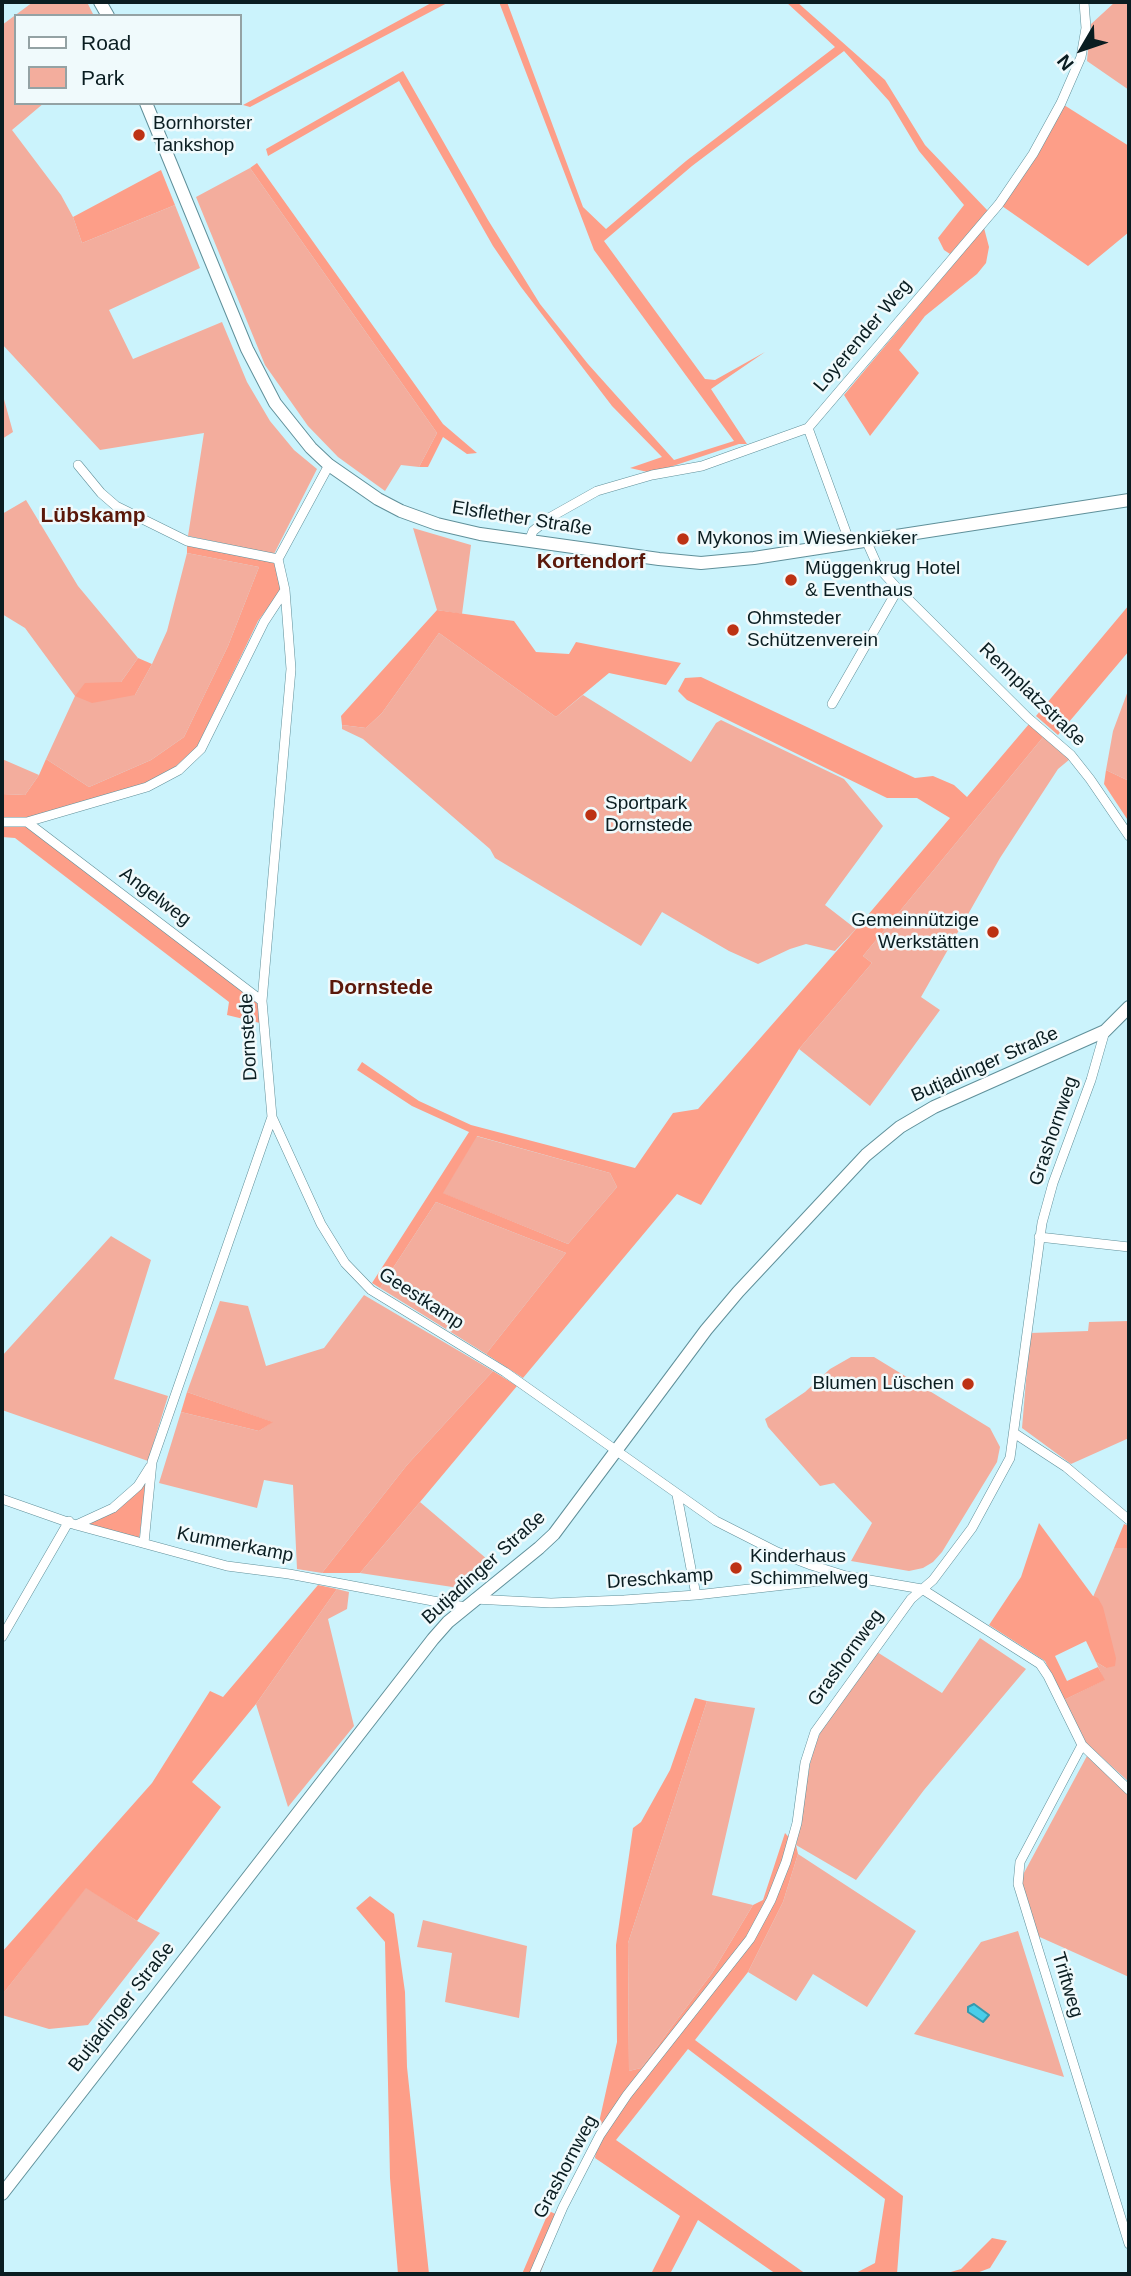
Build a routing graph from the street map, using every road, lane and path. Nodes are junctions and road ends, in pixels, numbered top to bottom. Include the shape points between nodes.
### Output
1 (1084, 2) edge
2 (147, 105) edge
3 (808, 428) junction
4 (78, 465) dead end
5 (329, 465) junction
6 (1129, 500) edge
7 (866, 540) junction
8 (529, 541) junction
9 (850, 543) junction
10 (278, 559) junction
11 (898, 589) junction
12 (285, 590) junction
13 (832, 704) dead end
14 (2, 822) edge
15 (27, 822) junction
16 (1129, 836) edge
17 (262, 1001) junction
18 (1129, 1007) edge
19 (1105, 1031) junction
20 (272, 1117) junction
21 (1040, 1237) junction
22 (1129, 1247) edge
23 (1014, 1433) junction
24 (617, 1452) junction
25 (152, 1462) junction
26 (677, 1494) junction
27 (2, 1499) edge
28 (1129, 1520) edge
29 (73, 1523) junction
30 (144, 1544) junction
31 (846, 1576) junction
32 (922, 1589) junction
33 (696, 1595) junction
34 (470, 1603) junction
35 (2, 1637) edge
36 (1082, 1745) junction
37 (1129, 1790) edge
38 (2, 2194) edge
39 (1129, 2244) edge
40 (534, 2274) edge

1 - 3 street, Loyerender Weg via 1082,57 1033,154 999,204
2 - 5 street, Elsflether Straße via 258,373 286,417
3 - 8 street, Loyerender Weg via 702,466 597,491 549,518 533,530
3 - 9 street
4 - 10 street via 100,494 116,506 187,541
5 - 8 street, Elsflether Straße via 401,511 461,530
5 - 10 street
6 - 7 street, Elsflether Straße
7 - 9 street, Elsflether Straße
7 - 11 street, Rennplatzstraße via 878,567
8 - 9 street, Elsflether Straße via 701,563
10 - 12 street, Dornstede
11 - 13 street
11 - 16 street, Rennplatzstraße via 1071,755
12 - 15 street via 264,622 201,749 179,770 147,788
12 - 17 street, Dornstede via 290,669
14 - 15 street
15 - 17 street, Angelweg
17 - 20 street, Dornstede
18 - 19 street, Butjadinger Straße
19 - 21 street, Grashornweg via 1053,1183
19 - 24 street, Butjadinger Straße via 934,1107 866,1155 706,1330
20 - 24 street, Geestkamp via 321,1224 345,1263 370,1290 505,1372
20 - 25 street, Dornstede
21 - 22 street
21 - 23 street, Grashornweg
23 - 28 street via 1066,1467
23 - 32 street, Grashornweg via 1010,1458 972,1528
24 - 26 street, Geestkamp
24 - 34 street, Butjadinger Straße via 554,1534
25 - 29 street, Dornstede via 138,1486 113,1508
25 - 30 street, Dornstede
26 - 31 street, Geestkamp via 716,1521 777,1552
26 - 33 street
27 - 29 street, Kummerkamp
29 - 30 street, Kummerkamp
29 - 35 street
30 - 34 street, Kummerkamp via 227,1566
31 - 32 street
31 - 33 street, Dreschkamp
32 - 36 street via 1040,1664
32 - 40 street, Grashornweg via 815,1732 786,1862 750,1940 600,2135
33 - 34 street, Dreschkamp
34 - 38 street, Butjadinger Straße via 433,1639
36 - 37 street
36 - 39 street, Triftweg via 1020,1862 1018,1884

